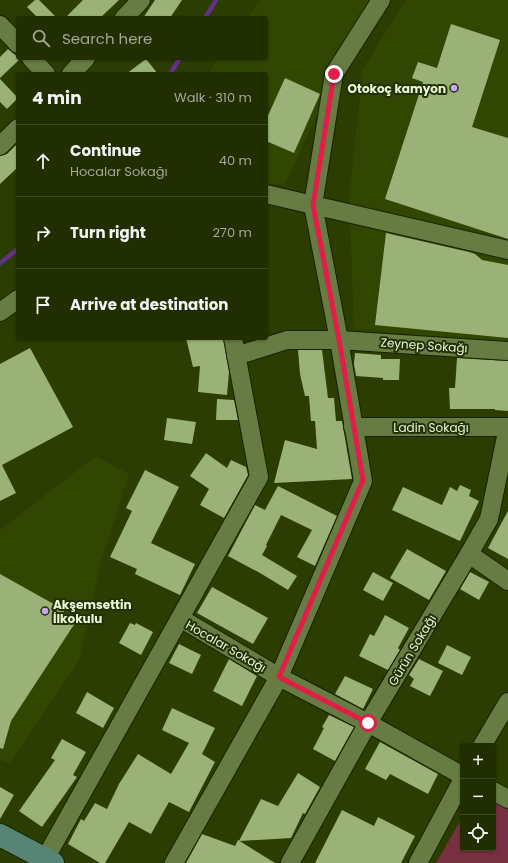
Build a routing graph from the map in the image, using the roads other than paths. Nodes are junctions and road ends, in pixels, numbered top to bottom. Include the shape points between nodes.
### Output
1 (381, 0) edge
2 (139, 1) edge
3 (126, 16) edge
4 (0, 26) edge
5 (16, 42) edge
6 (33, 60) edge
7 (84, 60) edge
8 (44, 72) edge
9 (73, 72) edge
10 (16, 130) edge
11 (0, 146) edge
12 (268, 194) edge
13 (313, 205) junction
14 (508, 250) edge
15 (16, 300) edge
16 (0, 312) edge
17 (233, 340) edge
18 (339, 340) junction
19 (508, 351) edge
20 (236, 356) junction
21 (354, 426) junction
22 (508, 427) edge
23 (469, 554) junction
24 (508, 581) edge
25 (180, 618) junction
26 (279, 677) junction
27 (508, 702) edge
28 (368, 723) junction
29 (484, 743) edge
30 (460, 774) edge
31 (460, 785) edge
32 (496, 793) edge
33 (508, 799) edge
34 (3, 839) edge
35 (49, 861) edge
36 (174, 863) edge
37 (290, 863) edge
38 (418, 863) edge

1 - 13 street via 334,74
2 - 3 street
4 - 5 street
6 - 8 street
7 - 9 street
10 - 11 street
12 - 13 street
13 - 14 street
13 - 18 street
15 - 16 street
17 - 20 street
18 - 19 street, Zeynep Sokağı
18 - 20 street, Zeynep Sokağı via 287,340
18 - 21 street
20 - 25 street via 259,477
21 - 22 street, Ladin Sokağı
21 - 26 street via 363,480
22 - 23 street, Gürün Sokağı via 488,519
23 - 24 street
23 - 28 street, Gürün Sokağı
25 - 26 street, Hocalar Sokağı
25 - 35 street
26 - 28 street, Hocalar Sokağı
26 - 36 street
27 - 29 street
28 - 30 street, Hocalar Sokağı
28 - 37 street, Gürün Sokağı
31 - 38 street
32 - 33 street
34 - 35 main road

